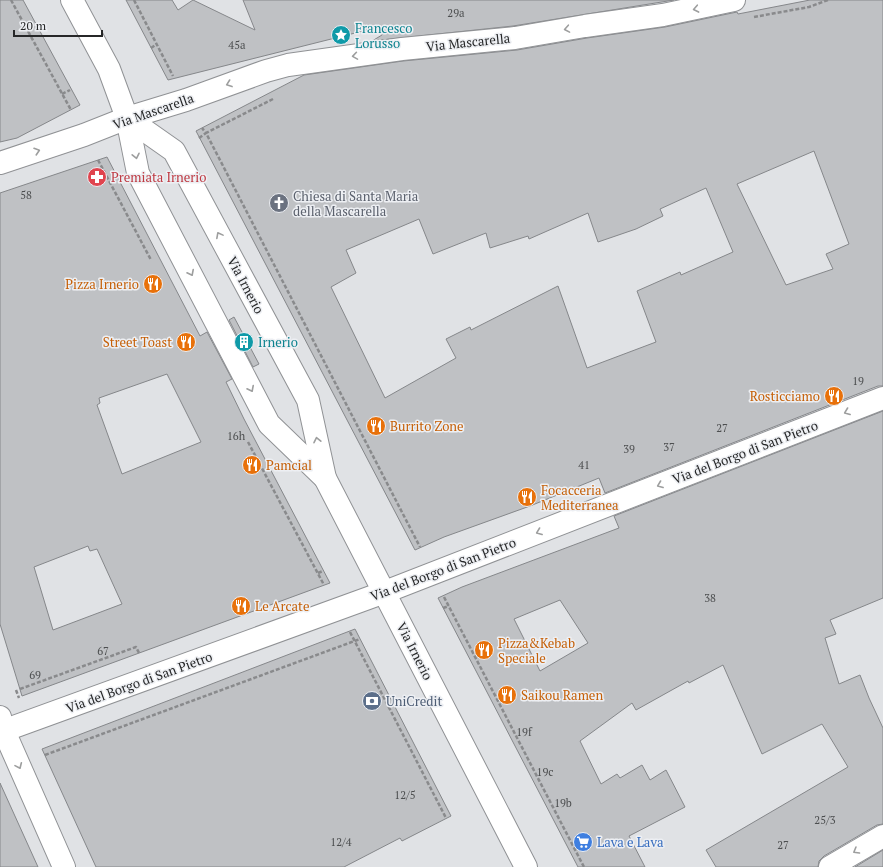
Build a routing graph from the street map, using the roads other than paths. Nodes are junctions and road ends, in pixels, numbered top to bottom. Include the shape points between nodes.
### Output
1 (72, 0) edge
2 (734, 0) edge
3 (127, 118) junction
4 (0, 163) edge
5 (883, 398) edge
6 (325, 478) junction
7 (385, 592) junction
8 (1, 727) edge
9 (883, 836) edge
10 (64, 867) edge
11 (526, 867) edge
12 (830, 867) edge

1 - 3 street, Via Irnerio via 109,69
2 -> 3 street, Via Mascarella via 663,15 514,38 402,49 288,65
4 -> 3 street, Via Mascarella via 77,138
3 -> 6 street, Via Irnerio via 138,173 269,424
6 -> 3 street, Via Irnerio via 308,400 185,171 174,151
5 -> 7 street, Via del Borgo di San Pietro
6 - 7 street, Via Irnerio
7 - 8 street, Via del Borgo di San Pietro
7 - 11 street, Via Irnerio
8 -> 10 street
9 -> 12 street

